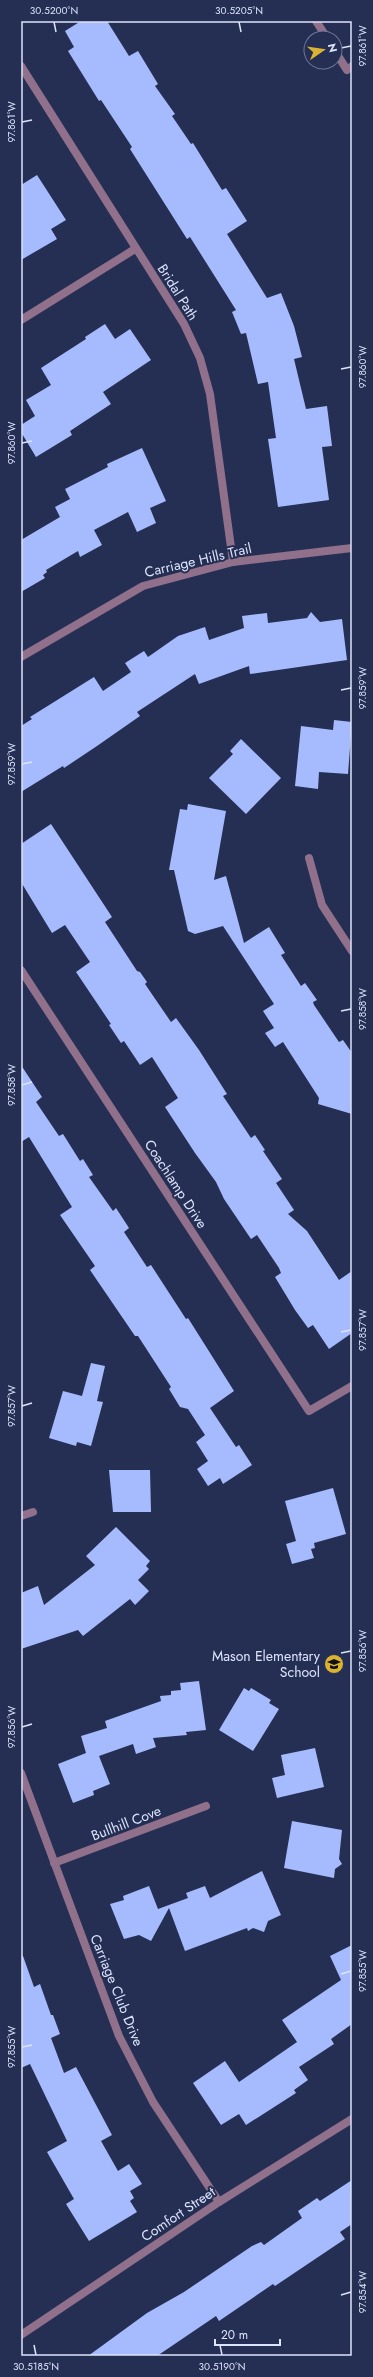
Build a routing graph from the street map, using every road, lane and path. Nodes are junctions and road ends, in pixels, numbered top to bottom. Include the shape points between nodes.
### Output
1 (316, 21) edge
2 (322, 30) edge
3 (343, 64) edge
4 (21, 66) edge
5 (352, 66) edge
6 (135, 249) junction
7 (21, 320) edge
8 (352, 548) edge
9 (233, 562) junction
10 (21, 657) edge
11 (309, 858) dead end
12 (352, 951) edge
13 (21, 970) edge
14 (352, 1386) edge
15 (33, 1512) dead end
16 (21, 1516) edge
17 (21, 1773) edge
18 (206, 1806) dead end
19 (54, 1862) junction
20 (352, 2120) edge
21 (219, 2202) junction
22 (21, 2335) edge

1 - 2 street
3 - 5 street via 347,70
4 - 6 street, Bridal Path
6 - 7 street
6 - 9 street, Bridal Path via 184,324 200,358 210,394
8 - 9 street, Carriage Hills Trail
9 - 10 street, Carriage Hills Trail via 143,586
11 - 12 street via 322,905
13 - 14 street, Coachlamp Drive via 309,1411
15 - 16 street
17 - 19 street, Carriage Club Drive
18 - 19 street, Bullhill Cove
19 - 21 street, Carriage Club Drive via 119,2036 153,2102
20 - 21 street, Comfort Street
21 - 22 street, Comfort Street

